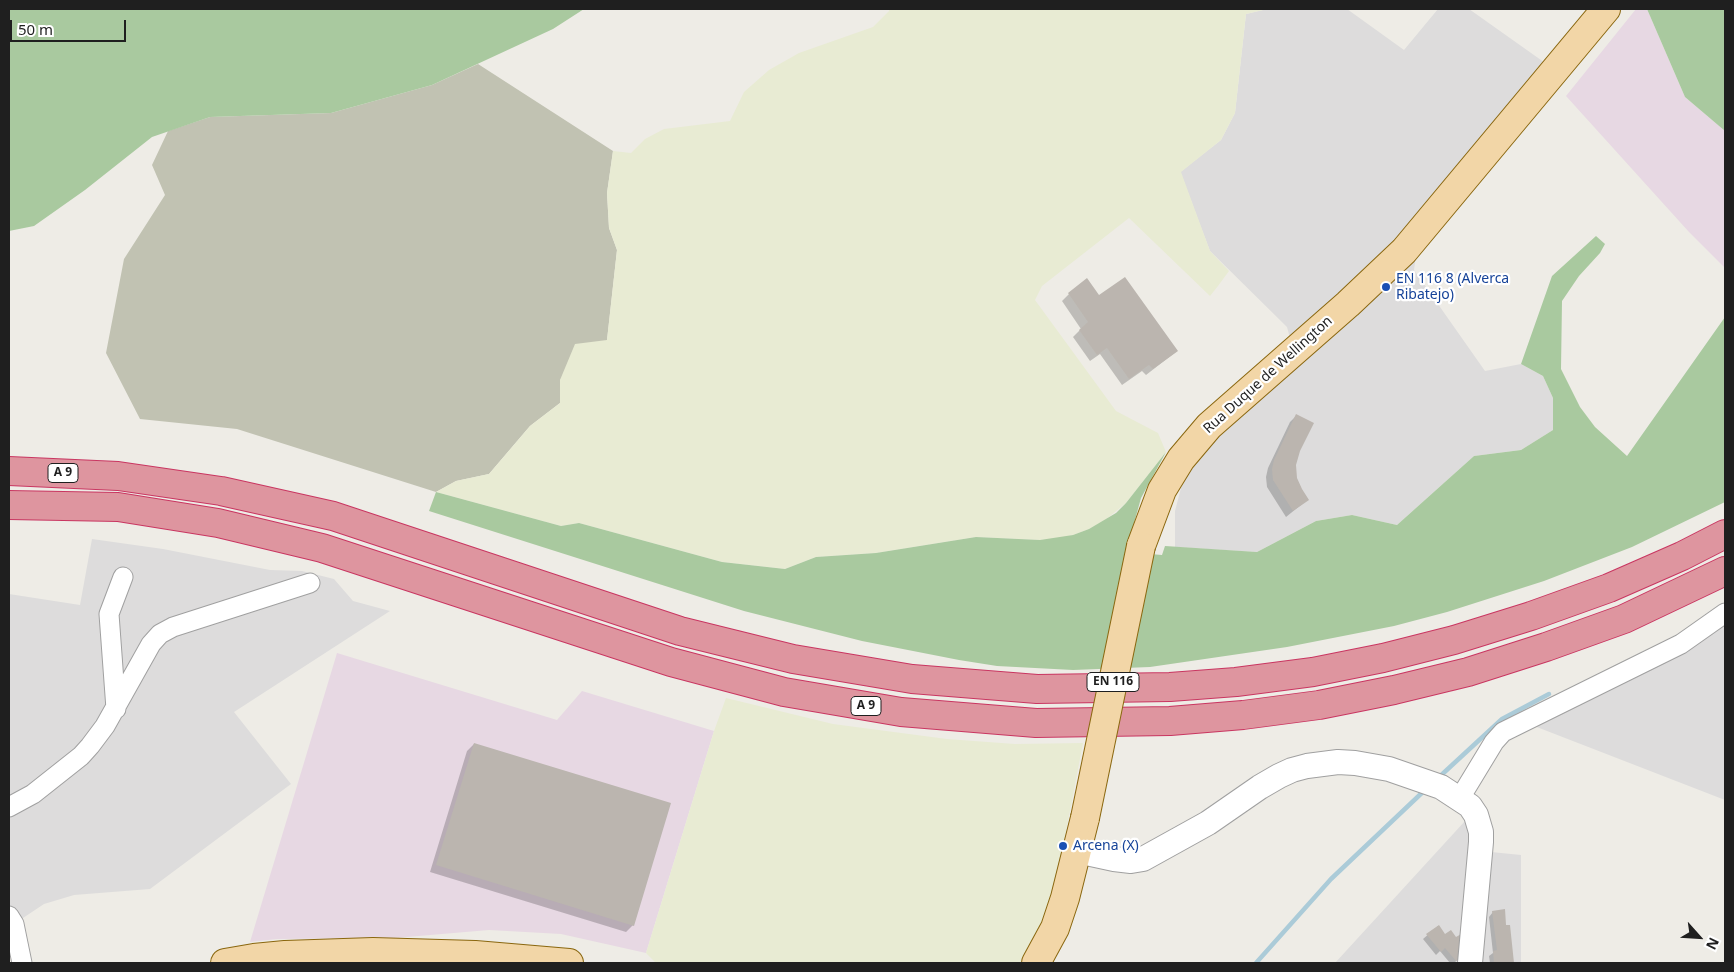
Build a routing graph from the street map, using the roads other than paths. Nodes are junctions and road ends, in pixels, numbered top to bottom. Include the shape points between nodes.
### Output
1 (1606, 9) edge
2 (9, 471) edge
3 (9, 505) edge
4 (1725, 534) edge
5 (1725, 571) edge
6 (123, 576) dead end
7 (310, 583) dead end
8 (1725, 613) edge
9 (116, 710) junction
10 (1451, 792) junction
11 (9, 807) edge
12 (1077, 851) junction
13 (9, 916) edge
14 (22, 963) edge
15 (225, 963) edge
16 (569, 963) edge
17 (1036, 963) edge
18 (1470, 963) edge

1 - 12 main road, Rua Duque de Wellington / EN 116, bridge via 1404,251 1208,426 1181,459 1162,490 1141,546
2 - 4 highway, A 9 via 118,476 221,491 333,516 680,631 794,659 912,679 1037,689 1170,688 1313,672 1383,658 1463,638 1609,588
3 - 5 highway, A 9 via 118,507 218,523 322,548 671,662 784,692 901,712 1036,723 1170,721 1243,715 1319,705 1394,690 1546,648 1624,619
6 - 9 street via 109,614
7 - 9 street via 160,634 151,644
8 - 10 street via 1681,644 1503,732
9 - 11 street via 81,756 33,794
10 - 12 street via 1389,769 1338,762 1307,766 1279,776 1208,823 1142,859 1130,861
10 - 18 street via 1470,806 1481,832
12 - 17 main road, Rua Duque de Wellington / EN 116 via 1055,928
13 - 14 street via 14,924
15 - 16 main road via 286,955 373,952 475,955

